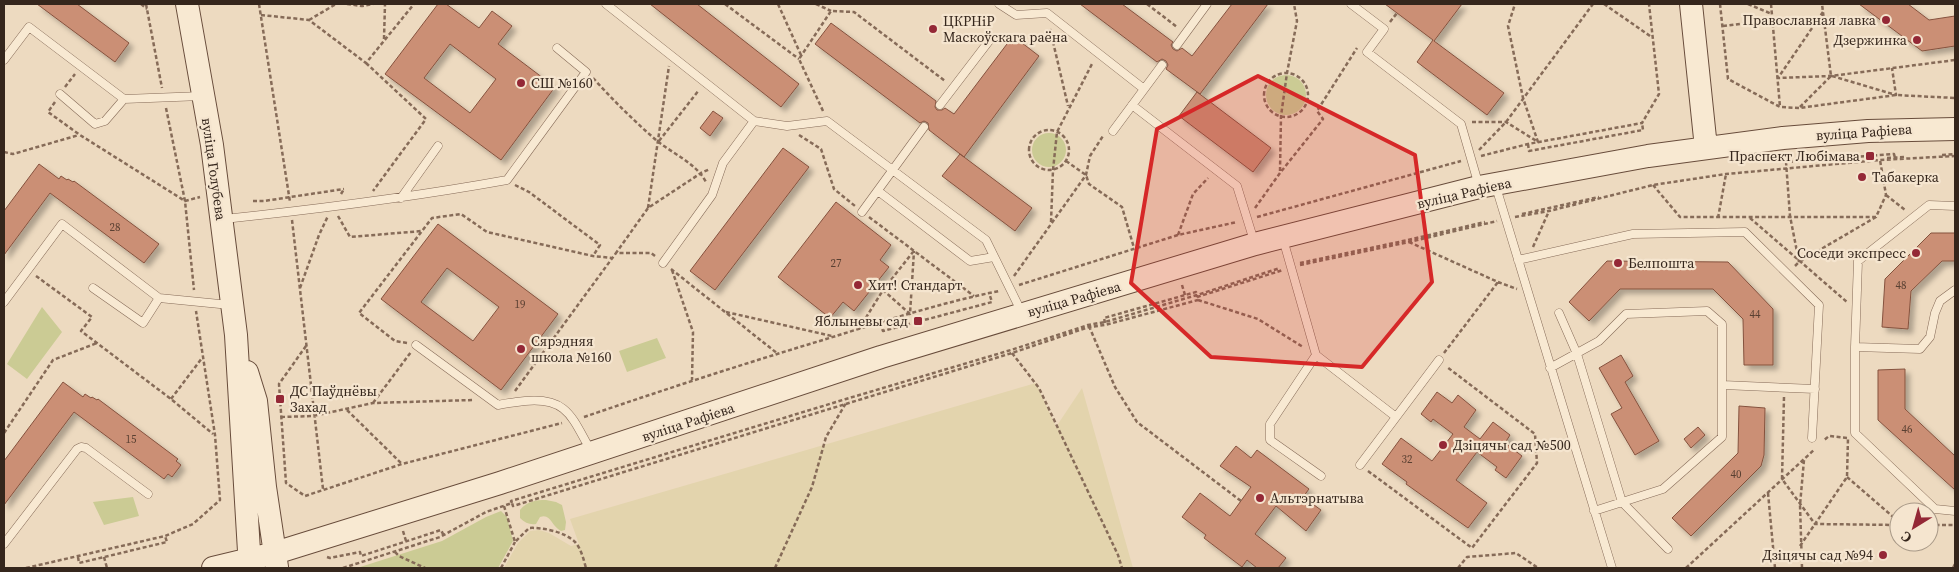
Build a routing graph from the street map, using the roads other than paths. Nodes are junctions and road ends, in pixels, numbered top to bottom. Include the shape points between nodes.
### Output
1 (187, 4) edge
2 (606, 4) edge
3 (999, 4) edge
4 (1208, 4) edge
5 (1352, 4) edge
6 (1691, 4) edge
7 (990, 41) dead end
8 (1177, 45) dead end
9 (557, 48) dead end
10 (4, 60) edge
11 (1162, 66) dead end
12 (1144, 90) junction
13 (60, 94) road end
14 (204, 96) junction
15 (124, 99) junction
16 (940, 104) dead end
17 (1132, 104) junction
18 (754, 120) junction
19 (924, 127) dead end
20 (1955, 128) edge
21 (1109, 132) road end
22 (438, 146) dead end
23 (1706, 148) junction
24 (893, 170) junction
25 (1487, 186) junction
26 (878, 191) junction
27 (401, 198) junction
28 (1955, 206) edge
29 (862, 212) road end
30 (222, 219) junction
31 (1282, 237) junction
32 (1255, 244) junction
33 (994, 257) junction
34 (1518, 260) junction
35 (663, 263) road end
36 (94, 288) dead end
37 (1955, 290) edge
38 (160, 298) junction
39 (4, 302) edge
40 (232, 305) junction
41 (1559, 312) dead end
42 (1023, 314) junction
43 (236, 335) junction
44 (416, 345) road end
45 (1855, 347) junction
46 (1577, 354) junction
47 (1316, 355) junction
48 (1438, 360) road end
49 (1550, 368) junction
50 (1723, 385) junction
51 (1815, 389) junction
52 (1396, 417) junction
53 (1812, 438) dead end
54 (592, 453) junction
55 (1360, 465) road end
56 (1320, 476) dead end
57 (148, 494) dead end
58 (1622, 502) junction
59 (1594, 511) junction
60 (1955, 511) edge
61 (4, 544) edge
62 (1668, 549) dead end
63 (276, 560) edge
64 (249, 564) edge
65 (214, 568) edge
66 (1612, 568) edge

1 - 14 main road, вуліца Голубева
2 - 18 lane
3 - 12 lane via 1016,15 1047,13
4 - 8 lane
5 - 25 lane via 1384,29 1367,52 1460,124 1470,159
6 - 23 main road
7 - 16 lane
9 - 27 lane via 586,72 507,180
10 - 15 lane via 29,27
11 - 12 lane
12 - 17 lane
13 - 15 lane via 96,124 104,121
14 - 15 lane
14 - 30 main road, вуліца Голубева
17 - 21 lane
17 - 32 lane via 1237,186
18 - 24 lane via 787,126 827,121
18 - 35 lane via 723,163 712,194
19 - 24 lane
20 - 23 main road, вуліца Рафіева via 1783,138
22 - 27 lane
23 - 25 main road, вуліца Рафіева
24 - 26 lane
24 - 33 lane via 986,240
25 - 31 main road, вуліца Рафіева
25 - 34 lane via 1505,218
26 - 29 lane
26 - 33 lane via 970,260
27 - 30 lane
28 - 45 lane via 1929,205 1858,261
30 - 40 main road, вуліца Голубева
31 - 32 main road, вуліца Рафіева
31 - 47 lane
32 - 42 main road, вуліца Рафіева
33 - 42 lane
34 - 49 lane
34 - 51 lane via 1633,234 1745,232 1818,304
36 - 38 lane via 143,324
37 - 45 lane via 1940,301 1930,337 1920,349
38 - 39 lane via 62,224
38 - 40 lane
40 - 43 main road, вуліца Голубева
41 - 46 lane
42 - 54 main road, вуліца Рафіева
43 - 63 main road, вуліца Голубева via 256,401
43 - 64 main road, вуліца Голубева
44 - 54 lane via 498,405 543,400 556,404 573,420
45 - 60 lane via 1855,433 1935,509
46 - 49 lane
46 - 50 lane via 1599,341 1626,314 1707,311 1722,324
46 - 58 lane
47 - 52 lane
47 - 56 lane via 1270,424 1269,433 1270,440
48 - 52 lane
49 - 59 lane
50 - 51 lane
50 - 58 lane via 1722,437 1663,489
51 - 53 lane
52 - 55 lane
54 - 63 main road, вуліца Рафіева
57 - 61 lane via 81,447
58 - 59 lane
58 - 62 lane
59 - 66 lane
63 - 64 main road, вуліца Рафіева
64 - 65 main road, вуліца Рафіева

